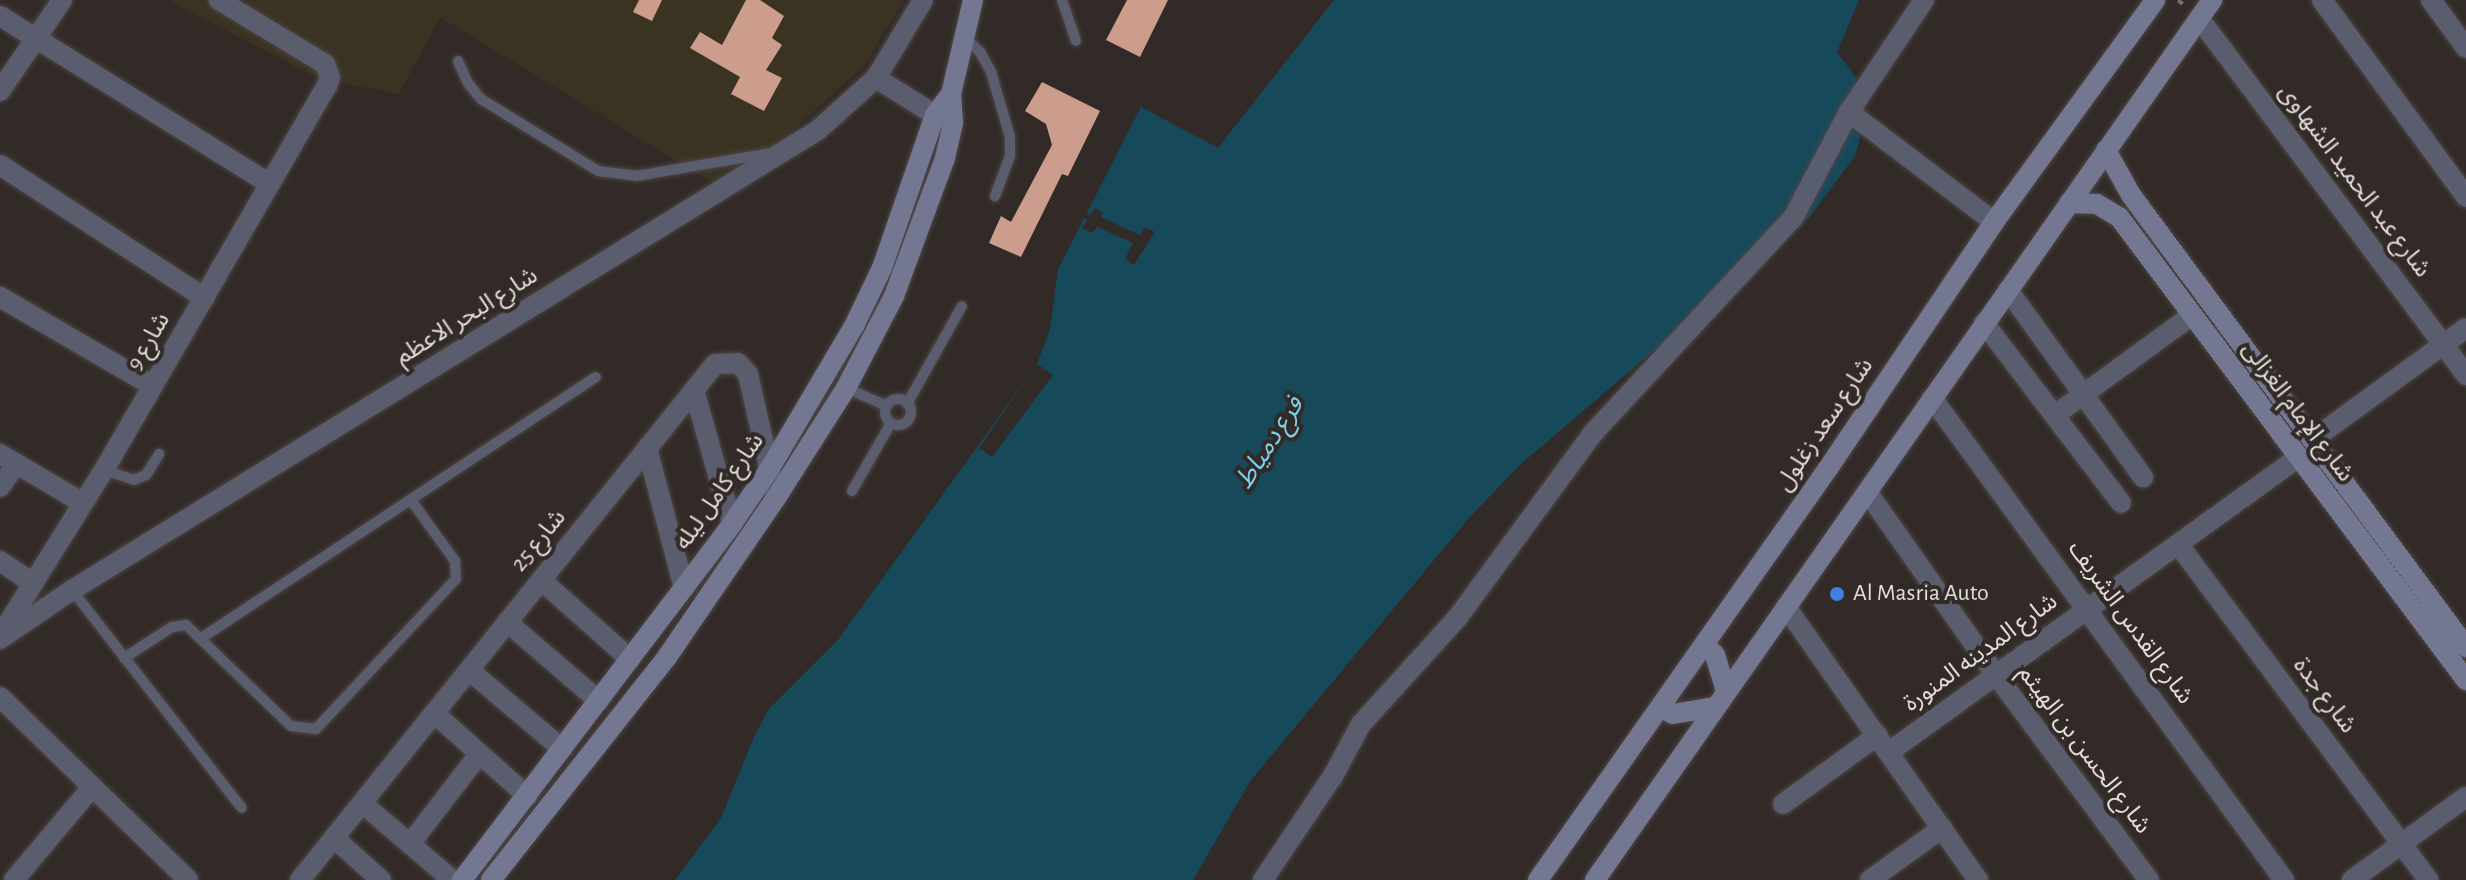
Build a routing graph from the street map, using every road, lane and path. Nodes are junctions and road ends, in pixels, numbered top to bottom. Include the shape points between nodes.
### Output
1 (62, 0) edge
2 (219, 0) edge
3 (923, 0) edge
4 (973, 0) edge
5 (1062, 0) edge
6 (1924, 0) edge
7 (2155, 0) edge
8 (2212, 0) edge
9 (2322, 0) edge
10 (2431, 0) edge
11 (0, 16) edge
12 (2199, 18) junction
13 (34, 37) junction
14 (964, 37) junction
15 (1076, 41) dead end
16 (2466, 48) edge
17 (458, 61) dead end
18 (876, 78) junction
19 (0, 91) edge
20 (1849, 112) junction
21 (944, 118) junction
22 (2106, 150) junction
23 (787, 151) junction
24 (0, 165) edge
25 (270, 184) junction
26 (995, 196) dead end
27 (2466, 197) edge
28 (2069, 203) junction
29 (1994, 222) junction
30 (2008, 290) junction
31 (0, 297) edge
32 (205, 298) junction
33 (962, 306) dead end
34 (2192, 315) junction
35 (1984, 323) junction
36 (2466, 328) edge
37 (2443, 344) junction
38 (2466, 375) edge
39 (596, 377) dead end
40 (824, 379) junction
41 (153, 386) junction
42 (846, 388) junction
43 (694, 390) junction
44 (2084, 394) junction
45 (1932, 398) junction
46 (907, 404) junction
47 (887, 406) junction
48 (2055, 415) junction
49 (891, 423) junction
50 (2312, 440) junction
51 (647, 448) junction
52 (159, 454) dead end
53 (2299, 457) junction
54 (8, 459) edge
55 (770, 468) junction
56 (104, 470) junction
57 (2143, 477) dead end
58 (0, 487) edge
59 (852, 491) dead end
60 (1868, 493) junction
61 (776, 498) junction
62 (411, 500) junction
63 (83, 503) junction
64 (2121, 503) dead end
65 (732, 524) junction
66 (2178, 544) junction
67 (0, 561) edge
68 (541, 580) junction
69 (33, 583) junction
70 (684, 588) junction
71 (72, 590) junction
72 (1786, 607) junction
73 (2088, 609) junction
74 (507, 622) junction
75 (203, 637) junction
76 (0, 638) edge
77 (2466, 647) edge
78 (1701, 649) junction
79 (124, 658) junction
80 (630, 659) junction
81 (469, 670) junction
82 (1996, 675) junction
83 (2466, 680) edge
84 (0, 697) edge
85 (1720, 699) junction
86 (599, 701) junction
87 (1664, 702) junction
88 (434, 713) junction
89 (1884, 744) junction
90 (562, 749) junction
91 (479, 754) junction
92 (92, 787) junction
93 (527, 796) junction
94 (2466, 797) edge
95 (362, 803) junction
96 (1783, 804) dead end
97 (242, 808) dead end
98 (1942, 828) junction
99 (334, 838) junction
100 (410, 844) junction
101 (2401, 844) junction
102 (180, 877) edge
103 (1601, 877) edge
104 (374, 878) edge
105 (14, 880) edge
106 (300, 880) edge
107 (452, 880) edge
108 (462, 880) edge
109 (491, 880) edge
110 (1263, 880) edge
111 (1538, 880) edge
112 (1870, 880) edge
113 (1978, 880) edge
114 (2149, 880) edge
115 (2284, 880) edge
116 (2352, 880) edge
117 (2428, 880) edge

1 - 13 street
2 - 25 street, شارع 9 via 328,69 327,86
3 - 18 street, شارع البحر الاعظم
4 - 14 main road, شارع كامل ليله
5 - 15 lane
6 - 20 street
7 - 29 main road, شارع سعد زغلول
8 - 12 main road
9 - 27 street
10 - 16 street
11 - 13 street
12 - 22 main road
12 - 37 street, شارع عبد الحميد الشهاوى
13 - 19 street
13 - 25 street
14 - 21 main road, شارع كامل ليله
14 - 26 lane via 991,72 1010,137 1010,156
17 - 23 lane via 481,99 598,171 636,176
18 - 21 street
18 - 23 street, شارع البحر الاعظم
20 - 29 street
20 - 110 street via 1793,218 1593,433 1458,617 1361,724
21 - 40 main road, شارع كامل ليله via 882,268
21 - 42 main road, شارع كامل ليله via 945,158 910,257
22 - 28 main road
22 - 50 main road, شارع الإمام الغزالى via 2131,195
23 - 71 street, شارع البحر الاعظم
24 - 32 street
25 - 32 street, شارع 9
28 - 30 main road
28 - 34 main road, شارع الإمام الغزالى via 2097,204 2119,217
29 - 78 main road, شارع سعد زغلول
30 - 35 main road
30 - 44 street
31 - 41 street
32 - 41 street, شارع 9
33 - 46 lane
34 - 44 street
34 - 53 main road, شارع الإمام الغزالى
35 - 45 main road
35 - 48 street
36 - 37 street
37 - 38 street, شارع عبد الحميد الشهاوى
37 - 50 street
39 - 62 lane
40 - 42 main road
40 - 55 main road, شارع كامل ليله
41 - 56 street, شارع 9
42 - 47 lane
42 - 61 main road, شارع كامل ليله
43 - 51 street, شارع 25
43 - 55 street, شارع 25 via 715,364 730,361 744,368
43 - 65 street
44 - 48 street
44 - 57 street
45 - 60 main road
45 - 73 street, شارع القدس الشريف
46 - 47 lane via 895,400
46 - 49 lane via 909,419 901,425
47 - 49 lane
48 - 64 street
49 - 59 lane
50 - 77 main road, شارع الإمام الغزالى
51 - 68 street, شارع 25
51 - 70 street
52 - 56 lane via 140,478 126,479
53 - 66 street, شارع المدينه المنورة
53 - 83 main road, شارع الإمام الغزالى
54 - 58 street
54 - 63 street
55 - 61 street, شارع 25
55 - 65 main road, شارع كامل ليله
56 - 63 street, شارع 9
60 - 72 main road
60 - 82 street, شارع الحسن بن الهيثم
61 - 109 main road, شارع كامل ليله via 667,657
62 - 75 lane
62 - 75 lane via 455,561 456,579 323,725 307,731 291,726
63 - 69 street, شارع 9
65 - 70 main road, شارع كامل ليله
66 - 73 street, شارع المدينه المنورة
66 - 101 street, شارع جدة
67 - 69 street
68 - 74 street, شارع 25
68 - 80 street
69 - 76 street, شارع 9
70 - 80 main road, شارع كامل ليله
71 - 76 street, شارع البحر الاعظم
71 - 79 lane
72 - 85 main road
72 - 89 street
73 - 82 street, شارع المدينه المنورة
73 - 115 street, شارع القدس الشريف
74 - 81 street, شارع 25
74 - 86 street
75 - 79 lane via 179,625
78 - 85 main road via 1715,655
78 - 87 main road, شارع سعد زغلول
79 - 97 lane
80 - 86 main road, شارع كامل ليله
81 - 88 street, شارع 25
81 - 90 street
82 - 89 street, شارع المدينه المنورة
82 - 114 street, شارع الحسن بن الهيثم
84 - 92 street
85 - 87 main road via 1673,714 1664,709
85 - 103 main road
86 - 90 main road, شارع كامل ليله
87 - 111 main road, شارع سعد زغلول
88 - 91 street
88 - 95 street, شارع 25
89 - 96 street, شارع المدينه المنورة
89 - 98 street
90 - 93 main road, شارع كامل ليله
91 - 93 street
91 - 100 street
92 - 102 street
92 - 105 street
93 - 108 main road, شارع كامل ليله
94 - 101 street
95 - 99 street, شارع 25
95 - 100 street
98 - 112 street
98 - 113 street
99 - 104 street
99 - 106 street, شارع 25
100 - 107 street
101 - 116 street
101 - 117 street, شارع جدة

